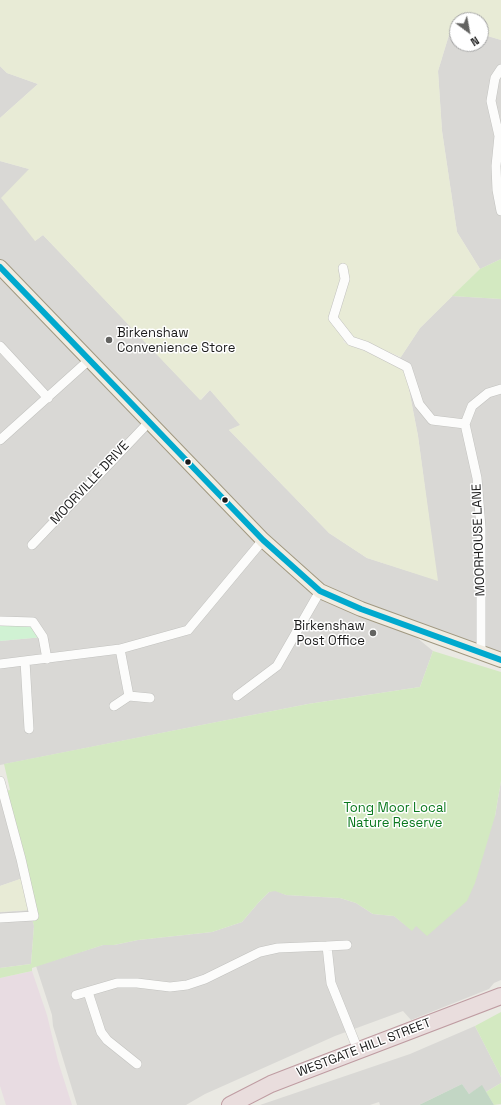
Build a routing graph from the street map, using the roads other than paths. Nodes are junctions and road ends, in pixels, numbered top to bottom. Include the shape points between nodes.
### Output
1 (501, 69) edge
2 (498, 166) edge
3 (501, 211) edge
4 (0, 267) edge
5 (343, 268) dead end
6 (0, 346) edge
7 (90, 360) junction
8 (501, 389) edge
9 (48, 398) junction
10 (149, 422) junction
11 (464, 424) junction
12 (0, 440) edge
13 (263, 540) junction
14 (32, 545) dead end
15 (320, 591) junction
16 (0, 620) edge
17 (120, 649) junction
18 (481, 653) junction
19 (47, 658) junction
20 (501, 660) edge
21 (25, 661) junction
22 (0, 664) edge
23 (129, 696) junction
24 (237, 696) dead end
25 (150, 698) dead end
26 (114, 706) dead end
27 (29, 729) dead end
28 (0, 781) edge
29 (0, 918) edge
30 (347, 945) dead end
31 (327, 946) junction
32 (88, 992) junction
33 (76, 995) dead end
34 (501, 996) edge
35 (358, 1050) junction
36 (137, 1064) dead end
37 (230, 1105) edge

1 - 2 street via 495,78 491,101 499,136
2 - 3 street via 497,190
4 - 7 main road
5 - 11 street via 346,278 333,318 351,341 407,367 419,404 432,420
6 - 9 street
7 - 9 street
7 - 10 main road
8 - 11 street via 488,393 472,406
9 - 12 street
10 - 13 main road
10 - 14 street, MOORVILLE DRIVE
11 - 18 street, MOORHOUSE LANE via 477,478 481,528
13 - 15 main road
13 - 17 street via 188,630
15 - 18 main road via 361,609
15 - 24 street via 277,666
16 - 19 street via 33,622 43,637
17 - 19 street
17 - 23 street
18 - 20 main road
19 - 21 street
21 - 22 street
21 - 27 street
23 - 25 street
23 - 26 street
28 - 29 street via 34,916
30 - 31 street
31 - 32 street via 265,951 187,985 170,987 123,983
31 - 35 street via 331,983
32 - 33 street
32 - 36 street via 101,1032
34 - 35 highway, WESTGATE HILL STREET
35 - 37 highway, WESTGATE HILL STREET via 271,1084

